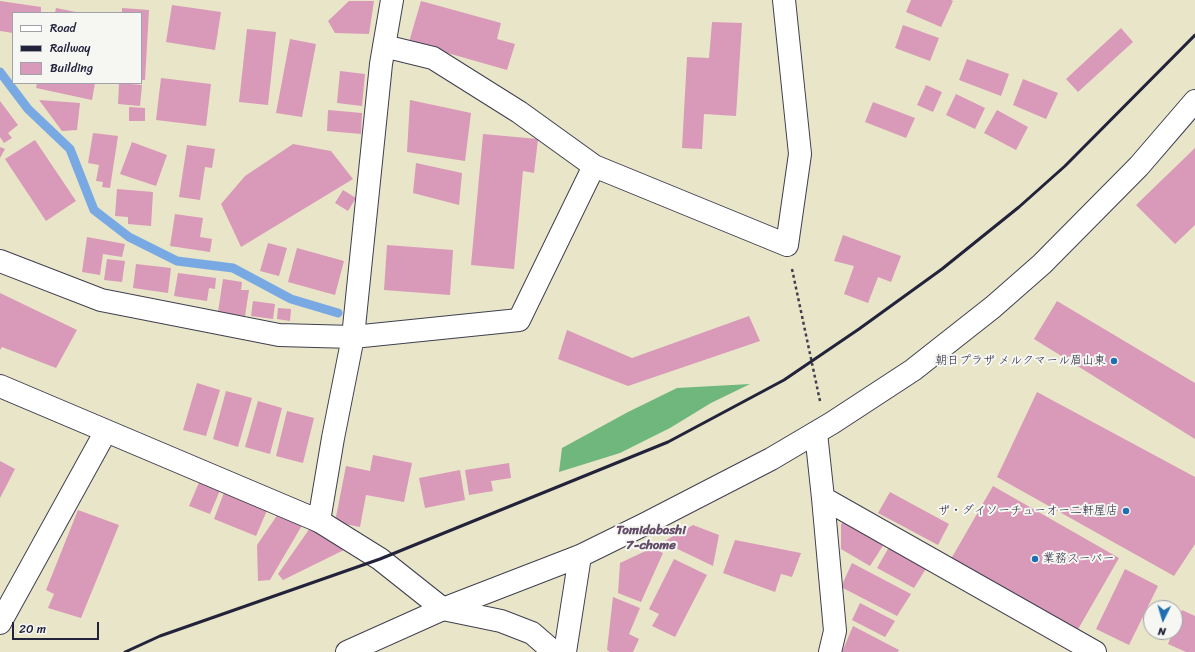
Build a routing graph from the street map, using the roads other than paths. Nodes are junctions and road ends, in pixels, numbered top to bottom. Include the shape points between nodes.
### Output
1 (392, 0) edge
2 (784, 0) edge
3 (384, 46) junction
4 (1195, 101) edge
5 (594, 166) junction
6 (0, 261) edge
7 (353, 337) junction
8 (0, 386) edge
9 (824, 428) junction
10 (106, 431) junction
11 (823, 498) junction
12 (319, 521) junction
13 (580, 556) junction
14 (443, 609) junction
15 (0, 623) edge
16 (347, 652) edge
17 (554, 652) edge
18 (565, 652) edge
19 (830, 652) edge
20 (1095, 652) edge

1 - 3 street
2 - 5 street via 800,154 787,245
3 - 5 street via 433,58 519,112
3 - 7 street
4 - 9 street via 1139,166 1042,264 993,307 913,370
5 - 7 street via 518,320
6 - 7 street via 100,300 280,334
7 - 12 street via 332,438
8 - 10 street
9 - 11 street
9 - 13 street via 771,459
10 - 12 street
10 - 15 street
11 - 19 street via 835,631
11 - 20 street
12 - 14 street via 380,559
13 - 14 street
13 - 18 street
14 - 16 street
14 - 17 street via 501,621 532,633

